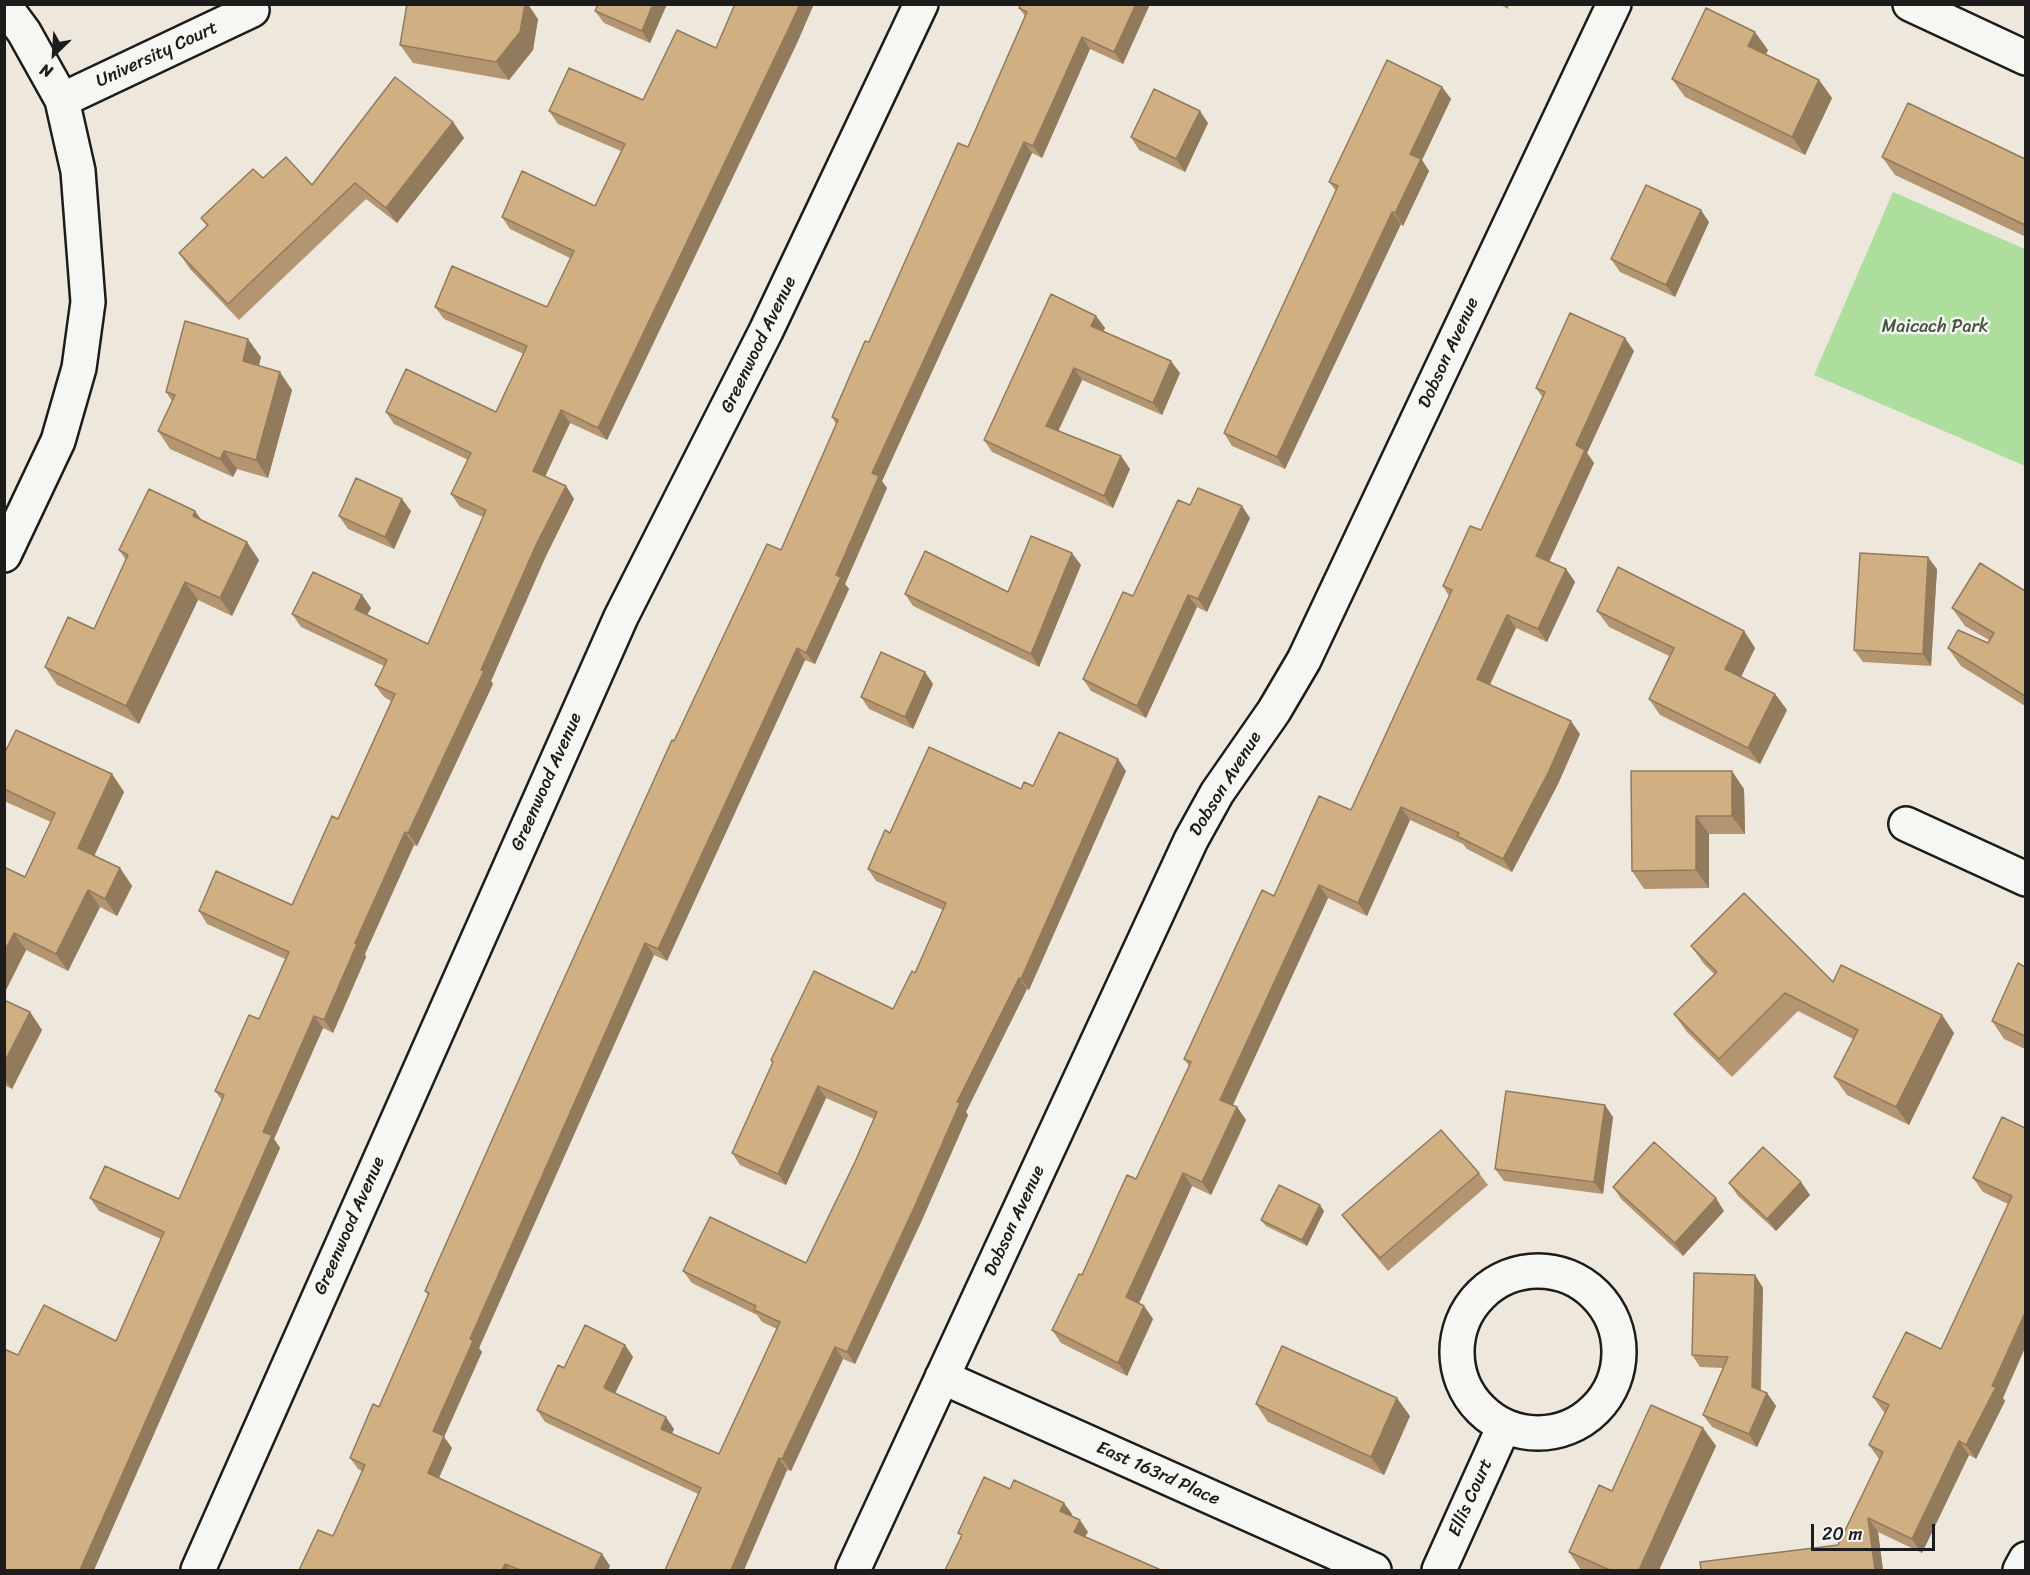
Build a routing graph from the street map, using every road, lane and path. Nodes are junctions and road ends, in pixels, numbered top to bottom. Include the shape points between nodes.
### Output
1 (921, 4) edge
2 (1614, 4) edge
3 (1910, 4) edge
4 (4, 5) edge
5 (252, 10) dead end
6 (2025, 58) edge
7 (62, 100) junction
8 (4, 555) edge
9 (1905, 824) dead end
10 (2025, 879) edge
11 (942, 1377) junction
12 (1504, 1426) junction
13 (2025, 1559) edge
14 (198, 1570) edge
15 (853, 1570) edge
16 (1374, 1570) edge
17 (1439, 1570) edge
18 (2020, 1570) edge

1 - 14 street, Greenwood Avenue via 766,331 621,617
2 - 11 street, Dobson Avenue via 1304,660 1191,840
3 - 6 street
4 - 7 street via 24,32
5 - 7 street, University Court
7 - 8 street via 78,171 88,302 79,368 58,441
9 - 10 street
11 - 15 street, Dobson Avenue
11 - 16 street, East 163rd Place
12 - 12 street via 1528,1433 1578,1423 1599,1406 1612,1384 1619,1360 1617,1334 1607,1310 1591,1290 1569,1277 1541,1271 1505,1278 1489,1287 1470,1307 1458,1332 1457,1361 1464,1387 1481,1410
12 - 17 street, Ellis Court
13 - 18 street

